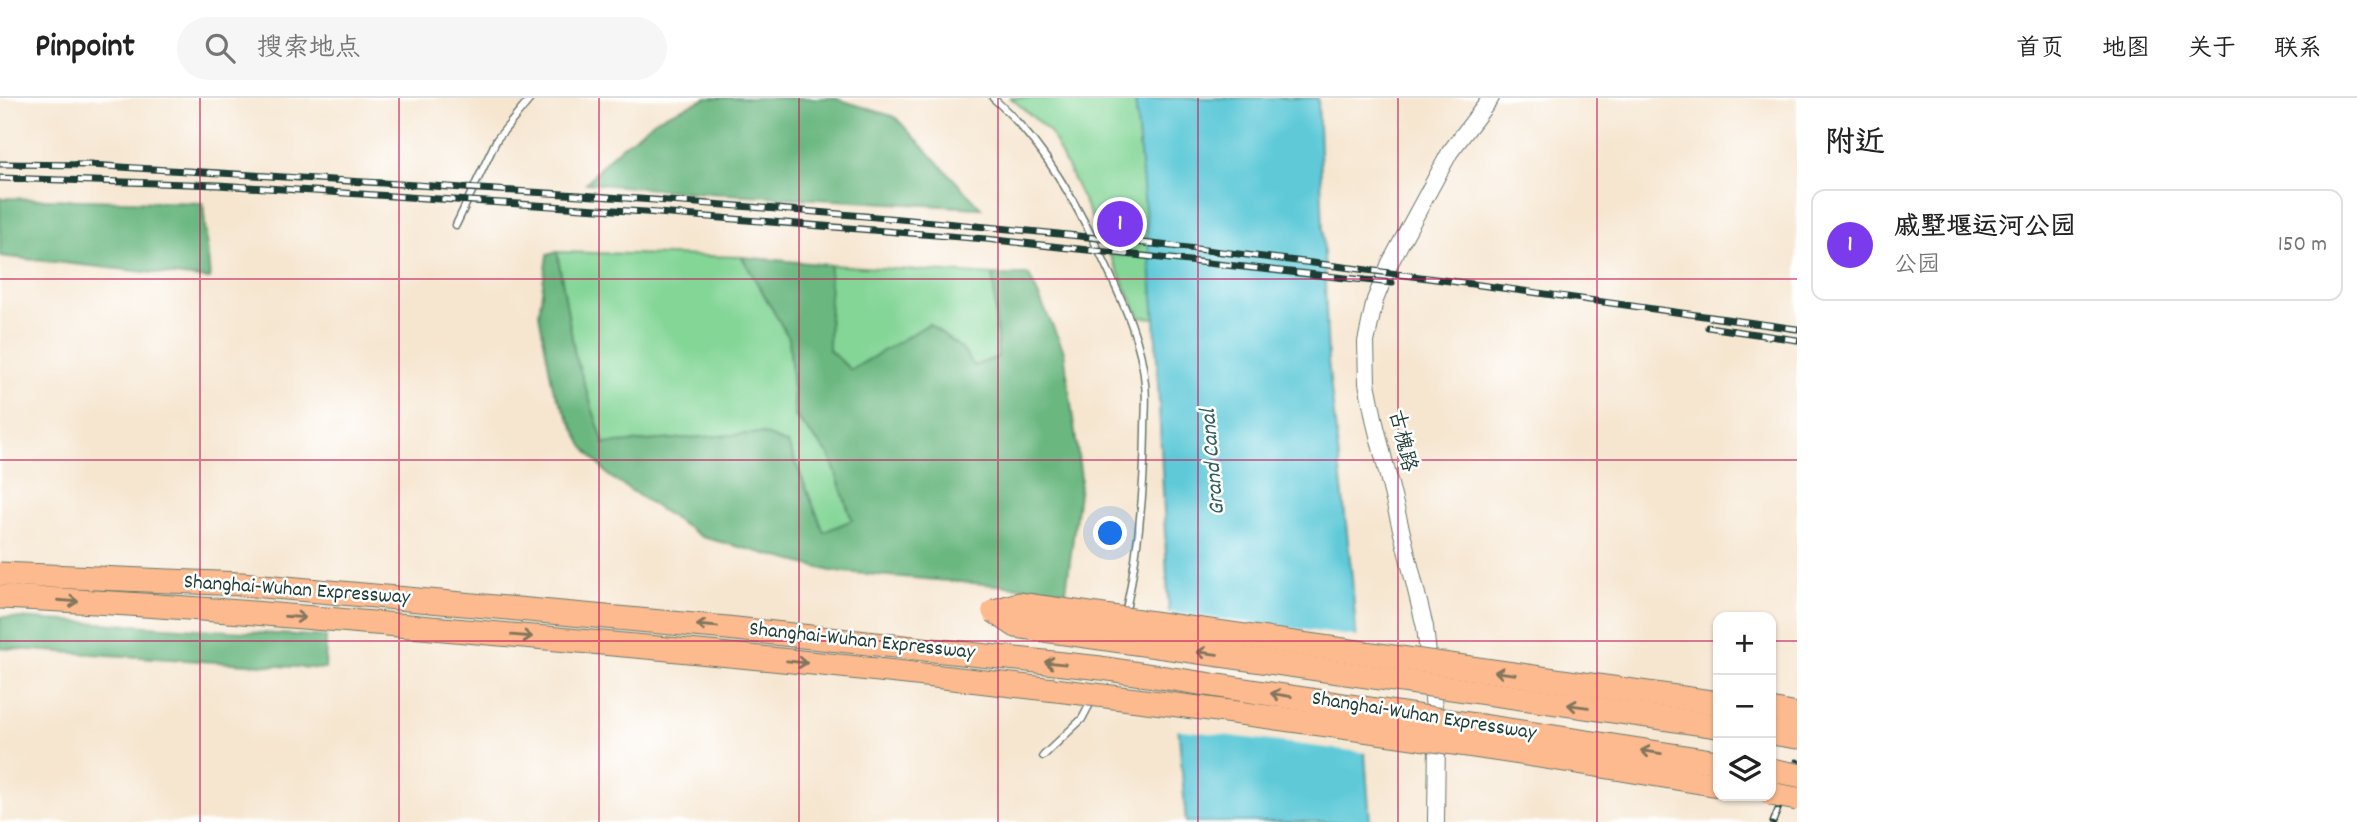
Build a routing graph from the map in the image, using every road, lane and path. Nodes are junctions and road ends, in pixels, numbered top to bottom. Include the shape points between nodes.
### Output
1 (531, 98) edge
2 (993, 98) edge
3 (1491, 98) edge
4 (456, 225) dead end
5 (0, 574) edge
6 (0, 597) edge
7 (1118, 644) dead end
8 (1110, 666) dead end
9 (1104, 677) dead end
10 (1099, 687) dead end
11 (1713, 702) edge
12 (1776, 711) edge
13 (1797, 715) edge
14 (1713, 725) edge
15 (1776, 734) edge
16 (1797, 737) edge
17 (1043, 756) dead end
18 (1713, 761) edge
19 (1776, 771) edge
20 (1797, 775) edge
21 (1713, 784) edge
22 (1776, 795) edge
23 (1797, 799) edge
24 (1436, 822) edge

1 - 4 lane via 497,138
2 - 7 lane via 1053,167 1082,214 1134,331 1145,383 1144,479 1132,584
3 - 24 street, 古槐路 via 1450,152 1390,263 1375,300 1366,342 1375,424 1425,626 1437,735
18 -> 5 highway, Shanghai-Wuhan Expressway, bridge via 1087,667 727,628 242,584
6 -> 21 highway, Shanghai-Wuhan Expressway, bridge via 370,622 722,653 1181,706
8 - 9 lane
10 - 17 lane via 1082,719
11 - 14 highway, Shanghai-Wuhan Expressway, bridge via 1019,604 994,611 1016,626
12 - 13 highway
15 - 16 highway
19 - 20 highway, bridge
22 - 23 highway, bridge

